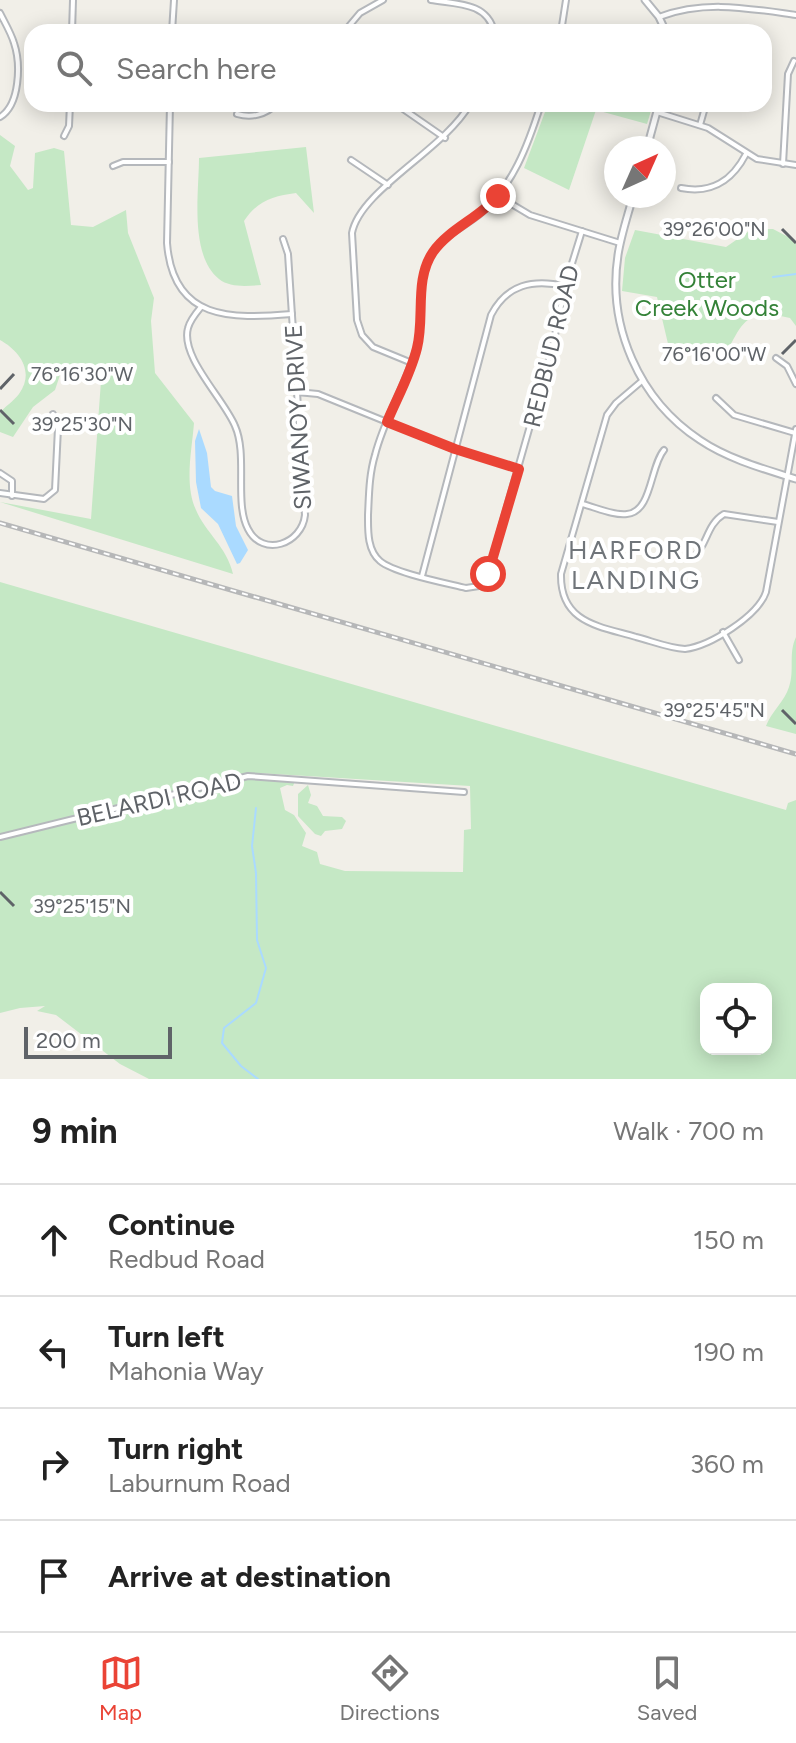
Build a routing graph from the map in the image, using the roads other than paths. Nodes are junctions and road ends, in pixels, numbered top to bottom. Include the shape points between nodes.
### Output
1 (73, 0) edge
2 (174, 0) edge
3 (383, 0) edge
4 (431, 0) edge
5 (566, 0) edge
6 (645, 0) edge
7 (0, 13) edge
8 (796, 15) edge
9 (659, 17) junction
10 (72, 24) edge
11 (172, 24) edge
12 (351, 24) edge
13 (492, 24) edge
14 (562, 24) edge
15 (662, 24) edge
16 (794, 61) edge
17 (70, 112) edge
18 (170, 112) edge
19 (268, 112) edge
20 (408, 112) edge
21 (464, 112) edge
22 (538, 112) edge
23 (657, 112) joint
24 (704, 112) edge
25 (237, 114) dead end
26 (0, 117) edge
27 (700, 125) junction
28 (64, 136) dead end
29 (650, 136) edge
30 (445, 138) junction
31 (746, 154) junction
32 (351, 160) dead end
33 (169, 162) junction
34 (783, 164) junction
35 (796, 165) edge
36 (113, 166) dead end
37 (388, 185) junction
38 (681, 188) dead end
39 (498, 196) junction
40 (630, 208) edge
41 (582, 231) junction
42 (283, 239) dead end
43 (620, 243) junction
44 (565, 286) junction
45 (201, 307) junction
46 (292, 314) junction
47 (776, 358) dead end
48 (412, 363) junction
49 (643, 380) junction
50 (796, 384) edge
51 (297, 392) junction
52 (716, 398) dead end
53 (53, 414) dead end
54 (387, 422) junction
55 (796, 431) edge
56 (455, 449) junction
57 (664, 450) dead end
58 (519, 469) junction
59 (0, 473) edge
60 (786, 476) junction
61 (796, 479) edge
62 (0, 493) edge
63 (12, 496) junction
64 (582, 504) junction
65 (778, 522) junction
66 (694, 557) dead end
67 (422, 576) junction
68 (723, 632) junction
69 (739, 660) dead end
70 (464, 792) dead end
71 (0, 837) edge

1 - 10 street
2 - 11 street
3 - 12 street
4 - 13 street via 480,10
5 - 14 street
6 - 9 street
7 - 26 street via 15,44 16,78 13,105
8 - 9 street via 701,1
9 - 15 street
16 - 34 street via 788,74
17 - 28 street
18 - 33 street
19 - 25 street
20 - 30 street
21 - 30 street
22 - 39 street, REDBUD ROAD via 513,175
23 - 27 street
23 - 29 street
24 - 27 street
27 - 31 street
30 - 37 street
31 - 34 street
31 - 38 street via 721,184 696,191
32 - 37 street
33 - 36 street
33 - 45 street via 168,257 178,282
34 - 35 street
37 - 48 street via 353,225 357,320 373,347
39 - 41 street via 521,212
39 - 48 street, REDBUD ROAD via 431,254
40 - 43 street
41 - 43 street
41 - 44 street, REDBUD ROAD
42 - 46 street, SIWANOY DRIVE
43 - 49 street via 618,312
44 - 56 street via 526,284 495,307
44 - 58 street, REDBUD ROAD
45 - 46 street via 233,317
45 - 51 street, SIWANOY DRIVE via 188,328 189,347 238,430 247,527 259,540 274,545 296,536 304,523
46 - 51 street, SIWANOY DRIVE
47 - 50 street
48 - 54 street, REDBUD ROAD
49 - 60 street via 677,423 699,440
49 - 64 street via 607,415
51 - 54 street via 318,394
52 - 55 street via 734,415
53 - 63 street via 58,428 55,490 44,499
54 - 56 street
54 - 67 street, REDBUD ROAD via 371,472 371,548 388,567
55 - 60 street
56 - 58 street
56 - 67 street
57 - 64 street via 637,511 622,514
58 - 67 street, REDBUD ROAD via 483,582 470,589
59 - 63 street via 12,481
60 - 61 street
60 - 65 street
62 - 63 street
64 - 68 street via 561,574 564,596 574,613 598,626 680,648 699,646
65 - 66 street via 724,514 711,525
65 - 68 street via 764,598 750,615
68 - 69 street
70 - 71 street, BELARDI ROAD via 248,776

